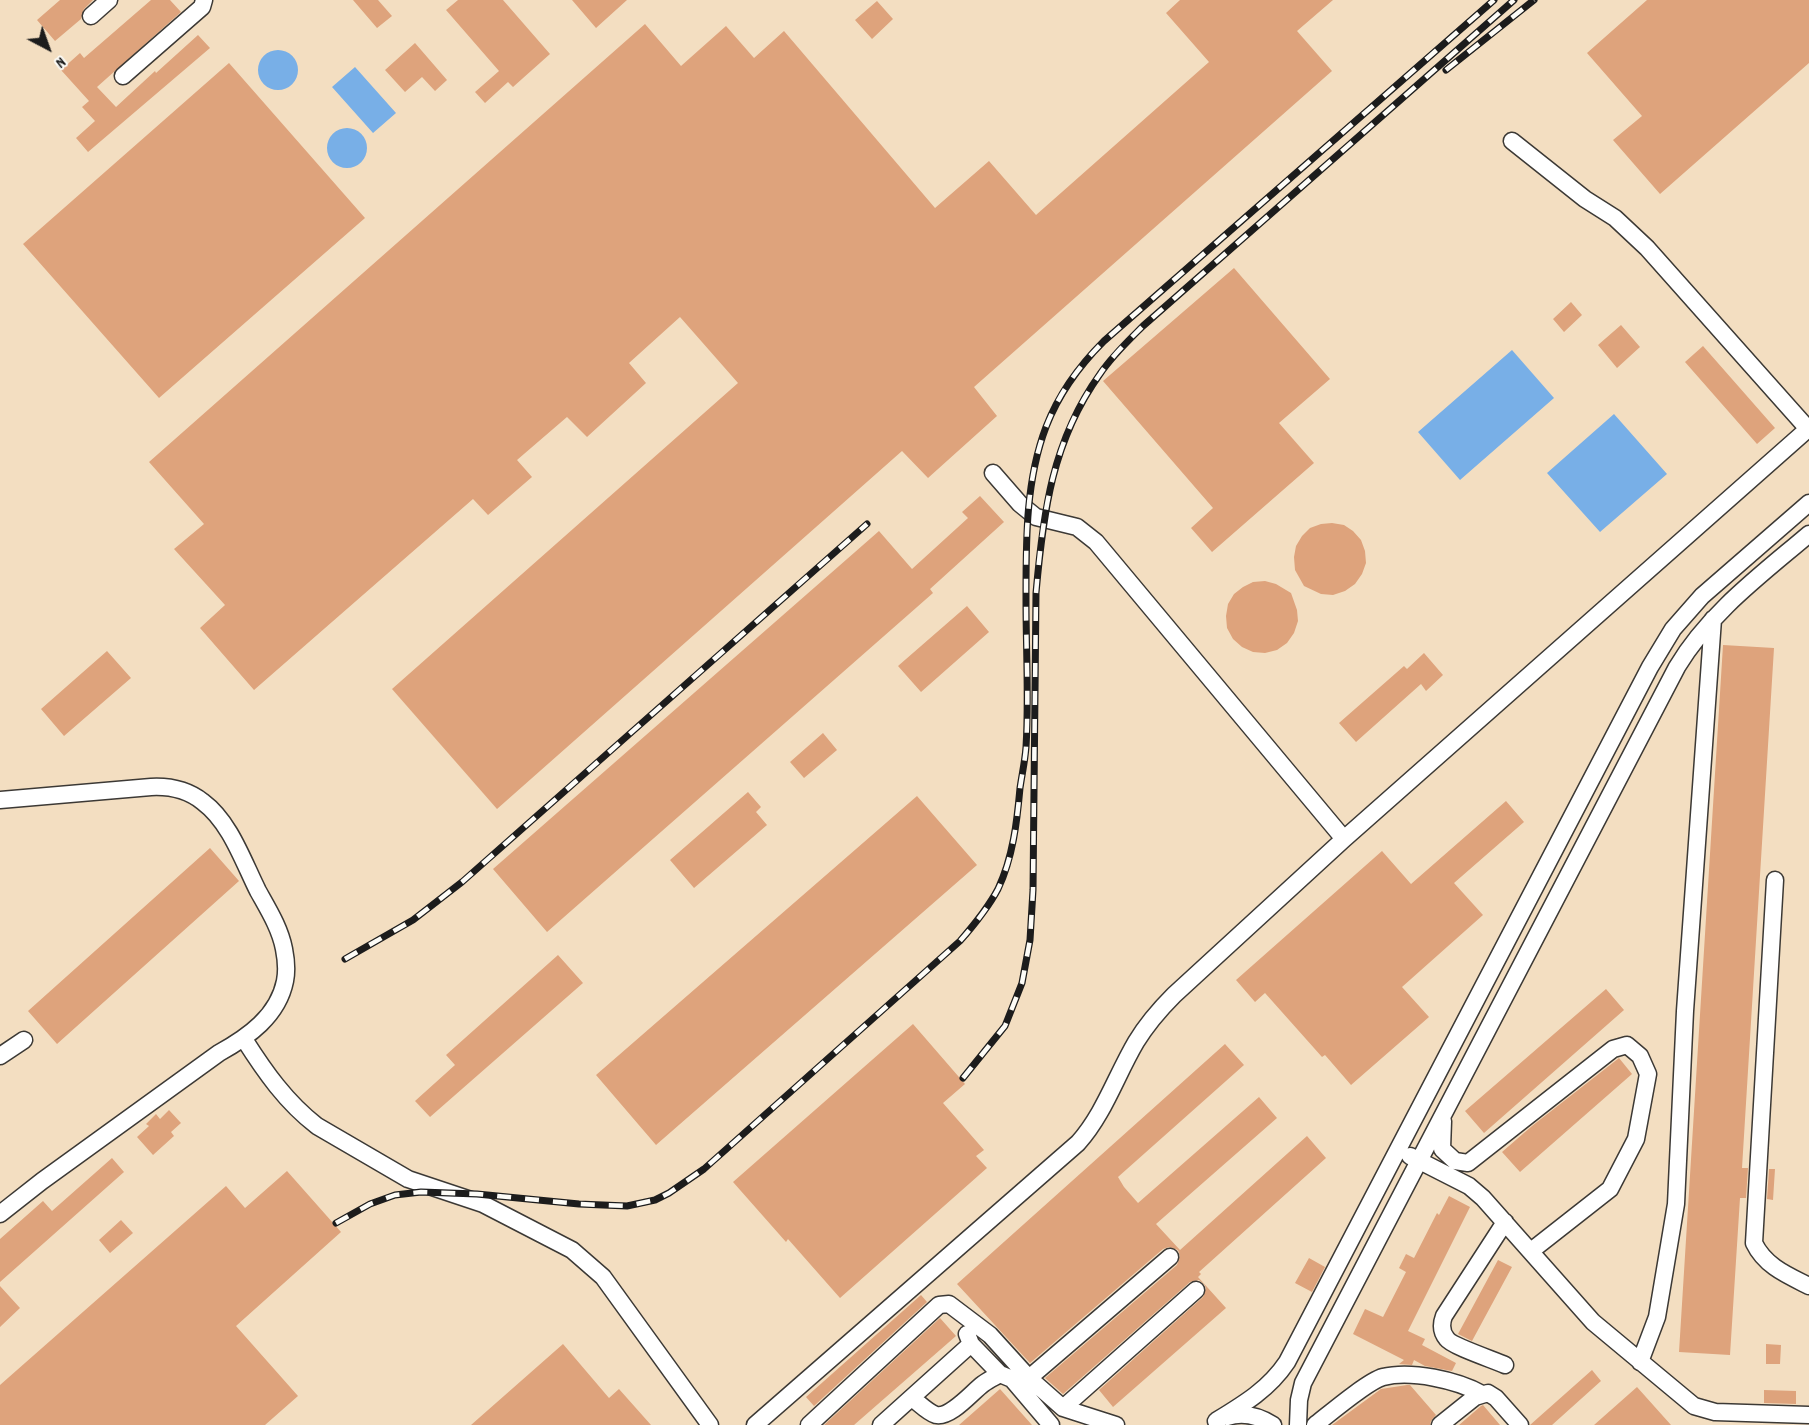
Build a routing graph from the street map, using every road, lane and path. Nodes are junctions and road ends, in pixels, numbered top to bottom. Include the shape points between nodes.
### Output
1 (109, 0) edge
2 (204, 0) edge
3 (91, 16) dead end
4 (123, 76) dead end
5 (1512, 141) dead end
6 (1808, 428) edge
7 (993, 473) dead end
8 (1809, 503) edge
9 (1809, 534) edge
10 (1756, 549) junction
11 (1771, 567) junction
12 (1713, 620) junction
13 (1666, 640) junction
14 (1685, 653) junction
15 (0, 800) edge
16 (1566, 827) junction
17 (1586, 838) junction
18 (1344, 839) junction
19 (1775, 880) dead end
20 (244, 1039) junction
21 (24, 1040) dead end
22 (0, 1056) edge
23 (1444, 1114) junction
24 (1399, 1150) junction
25 (1419, 1161) junction
26 (0, 1214) edge
27 (1505, 1222) junction
28 (1531, 1251) junction
29 (1170, 1257) dead end
30 (1809, 1286) edge
31 (1196, 1290) dead end
32 (973, 1321) junction
33 (1304, 1332) junction
34 (1325, 1342) junction
35 (971, 1344) junction
36 (1641, 1362) junction
37 (1505, 1365) dead end
38 (1000, 1374) junction
39 (1029, 1378) junction
40 (1482, 1394) junction
41 (912, 1398) junction
42 (1063, 1408) junction
43 (1809, 1415) edge
44 (1213, 1423) edge
45 (710, 1425) edge
46 (755, 1425) edge
47 (809, 1425) edge
48 (881, 1425) edge
49 (1051, 1425) edge
50 (1116, 1425) edge
51 (1273, 1425) edge
52 (1298, 1425) edge
53 (1315, 1425) edge
54 (1440, 1425) edge
55 (1520, 1425) edge

1 - 3 street
2 - 4 street via 202,7
5 - 6 street via 1615,218 1647,248
6 - 18 street
7 - 18 street via 1036,517 1077,527 1096,542
8 - 10 street
9 - 11 street
10 - 11 street
10 - 13 street via 1685,613
11 - 12 street
12 - 14 street
12 - 36 street via 1685,1011 1677,1204 1657,1317
13 - 14 street
13 - 16 street
14 - 17 street
15 - 20 street via 162,786 176,788 204,802 227,829 284,949 285,982 279,997 261,1024
16 - 17 street
16 - 24 street
17 - 23 street
18 - 46 street via 1152,1018 1091,1129 1078,1143
19 - 30 street via 1754,1243 1760,1255 1776,1269
20 - 26 street via 219,1053
20 - 45 street via 281,1092 317,1126 408,1179 483,1204 572,1250 591,1265
21 - 22 street
23 - 25 street
23 - 28 street via 1442,1149 1455,1161 1468,1163 1613,1049 1627,1045 1640,1056 1648,1074 1636,1139 1610,1189
24 - 25 street
24 - 33 street
25 - 27 street via 1477,1192
25 - 34 street
27 - 28 street
27 - 37 street via 1444,1316 1442,1330 1449,1342
28 - 36 street via 1593,1322
29 - 39 street
31 - 42 street
32 - 35 street via 967,1333
32 - 39 street
32 - 47 street via 949,1304 939,1305
33 - 34 street
33 - 44 street via 1267,1387
34 - 52 street via 1303,1383
35 - 38 street
35 - 41 street
36 - 43 street via 1694,1406
38 - 41 street via 944,1415 930,1412
38 - 49 street via 1012,1379
39 - 42 street
40 - 53 street via 1467,1386 1409,1374 1382,1377
40 - 54 street
40 - 55 street via 1496,1398
41 - 48 street
42 - 50 street
44 - 51 street via 1232,1415 1249,1415

